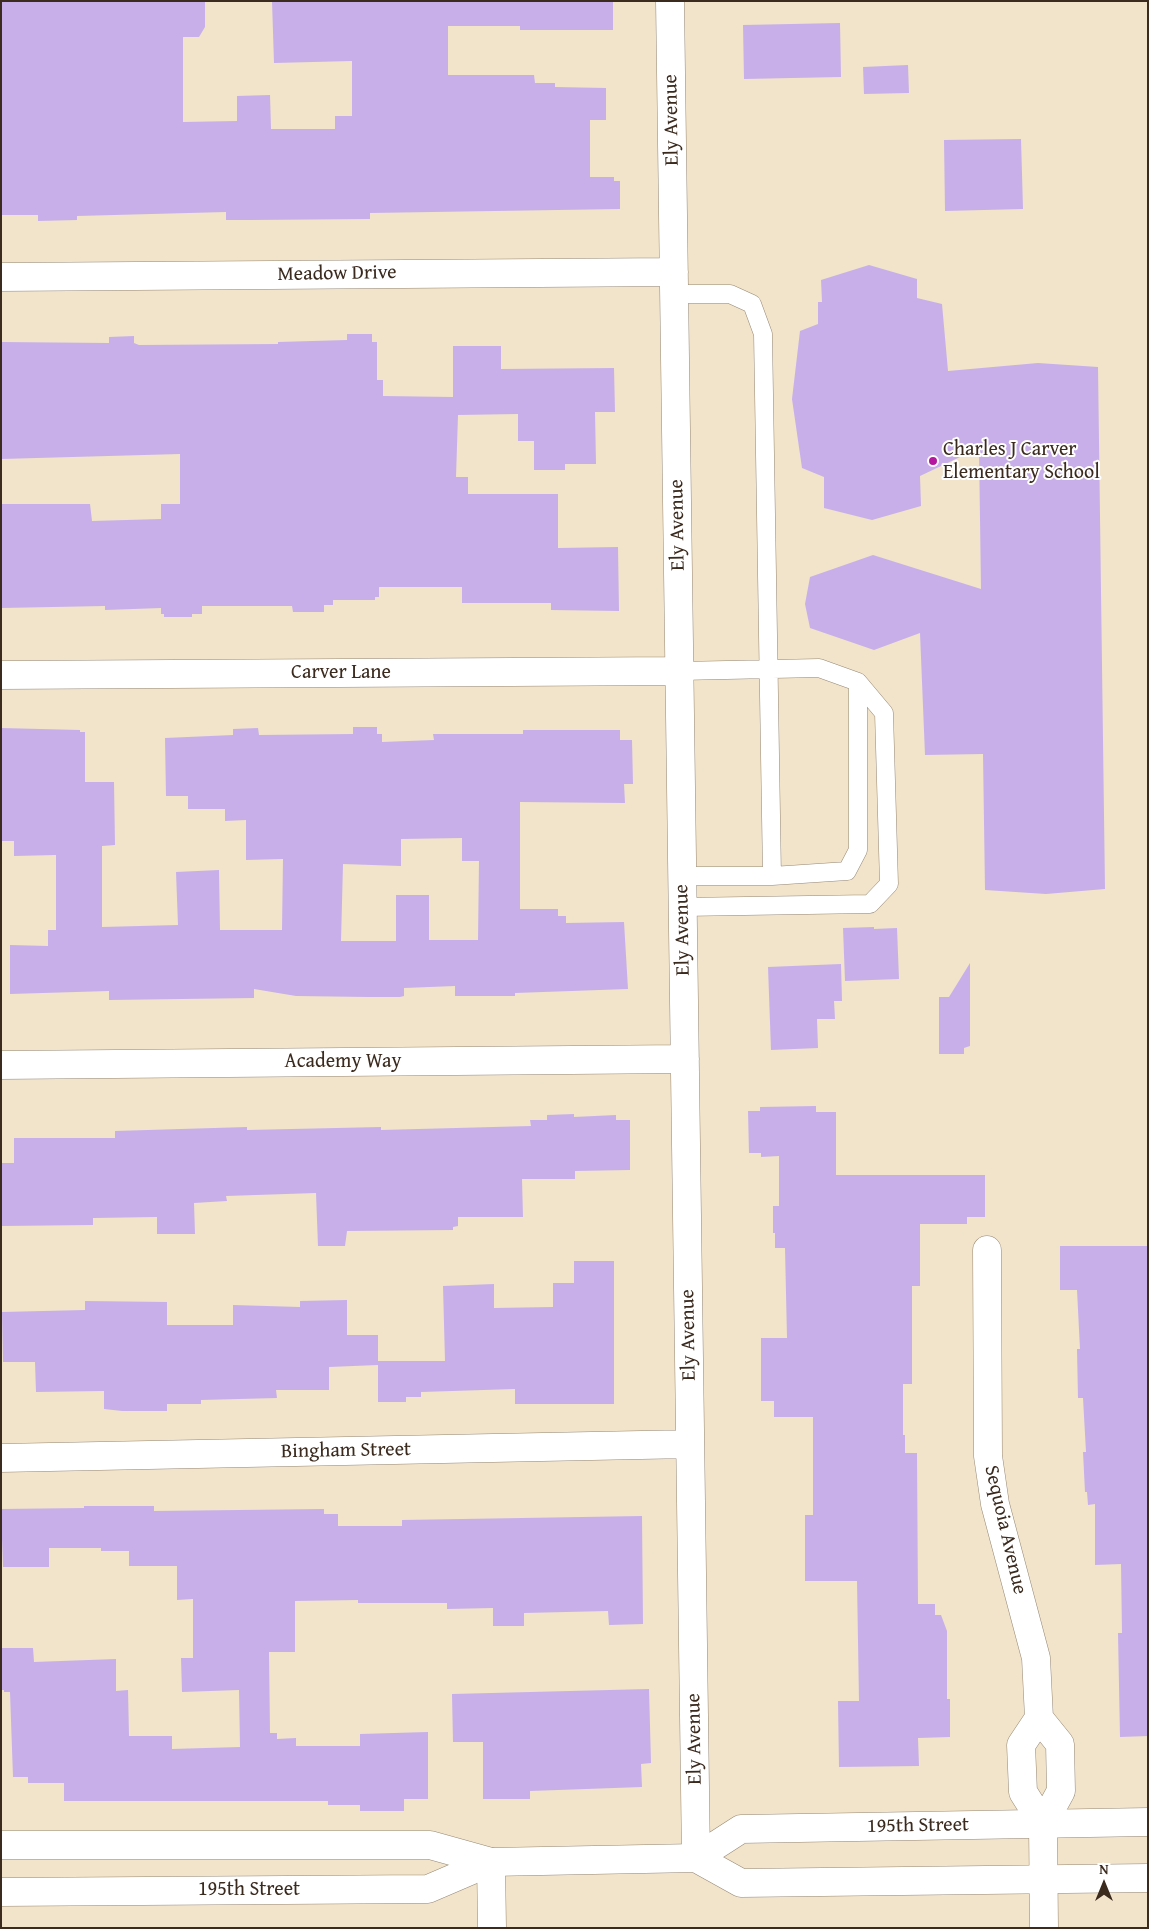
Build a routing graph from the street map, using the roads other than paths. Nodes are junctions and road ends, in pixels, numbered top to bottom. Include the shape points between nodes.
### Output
1 (670, 1) edge
2 (1, 277) edge
3 (674, 283) junction
4 (768, 667) junction
5 (680, 671) junction
6 (1, 675) edge
7 (858, 682) junction
8 (682, 876) junction
9 (772, 876) junction
10 (683, 907) junction
11 (685, 1059) junction
12 (1, 1065) edge
13 (987, 1250) dead end
14 (690, 1444) junction
15 (1, 1458) edge
16 (1039, 1718) junction
17 (1148, 1822) edge
18 (1043, 1824) junction
19 (1, 1845) edge
20 (696, 1858) junction
21 (491, 1862) junction
22 (1148, 1878) edge
23 (1044, 1880) junction
24 (1, 1892) edge
25 (492, 1928) edge
26 (1044, 1928) edge

1 - 3 street, Ely Avenue
2 - 3 street, Meadow Drive
3 - 4 lane via 730,294 752,304 763,334
3 - 5 street, Ely Avenue
4 - 5 lane
4 - 7 lane via 819,668
4 - 9 lane
5 - 6 street, Carver Lane
5 - 8 street, Ely Avenue
7 - 9 lane via 858,850 846,871
7 - 10 lane via 884,713 889,884 870,904
8 - 9 lane
8 - 10 street, Ely Avenue
10 - 11 street, Ely Avenue
11 - 12 street, Academy Way
11 - 14 street, Ely Avenue
13 - 16 street, Sequoia Avenue via 988,1456 995,1504 1036,1658
14 - 15 street, Bingham Street
14 - 20 street, Ely Avenue
16 - 18 street via 1021,1745 1023,1792
16 - 18 street via 1060,1744 1062,1791
17 - 18 street, 195th Street
18 - 20 street, 195th Street via 741,1829
18 - 23 street
19 - 21 street, 195th Street via 430,1845
20 - 21 street, 195th Street
20 - 23 street via 741,1883
21 - 24 street, 195th Street via 428,1889
21 - 25 street
22 - 23 street
23 - 26 street

